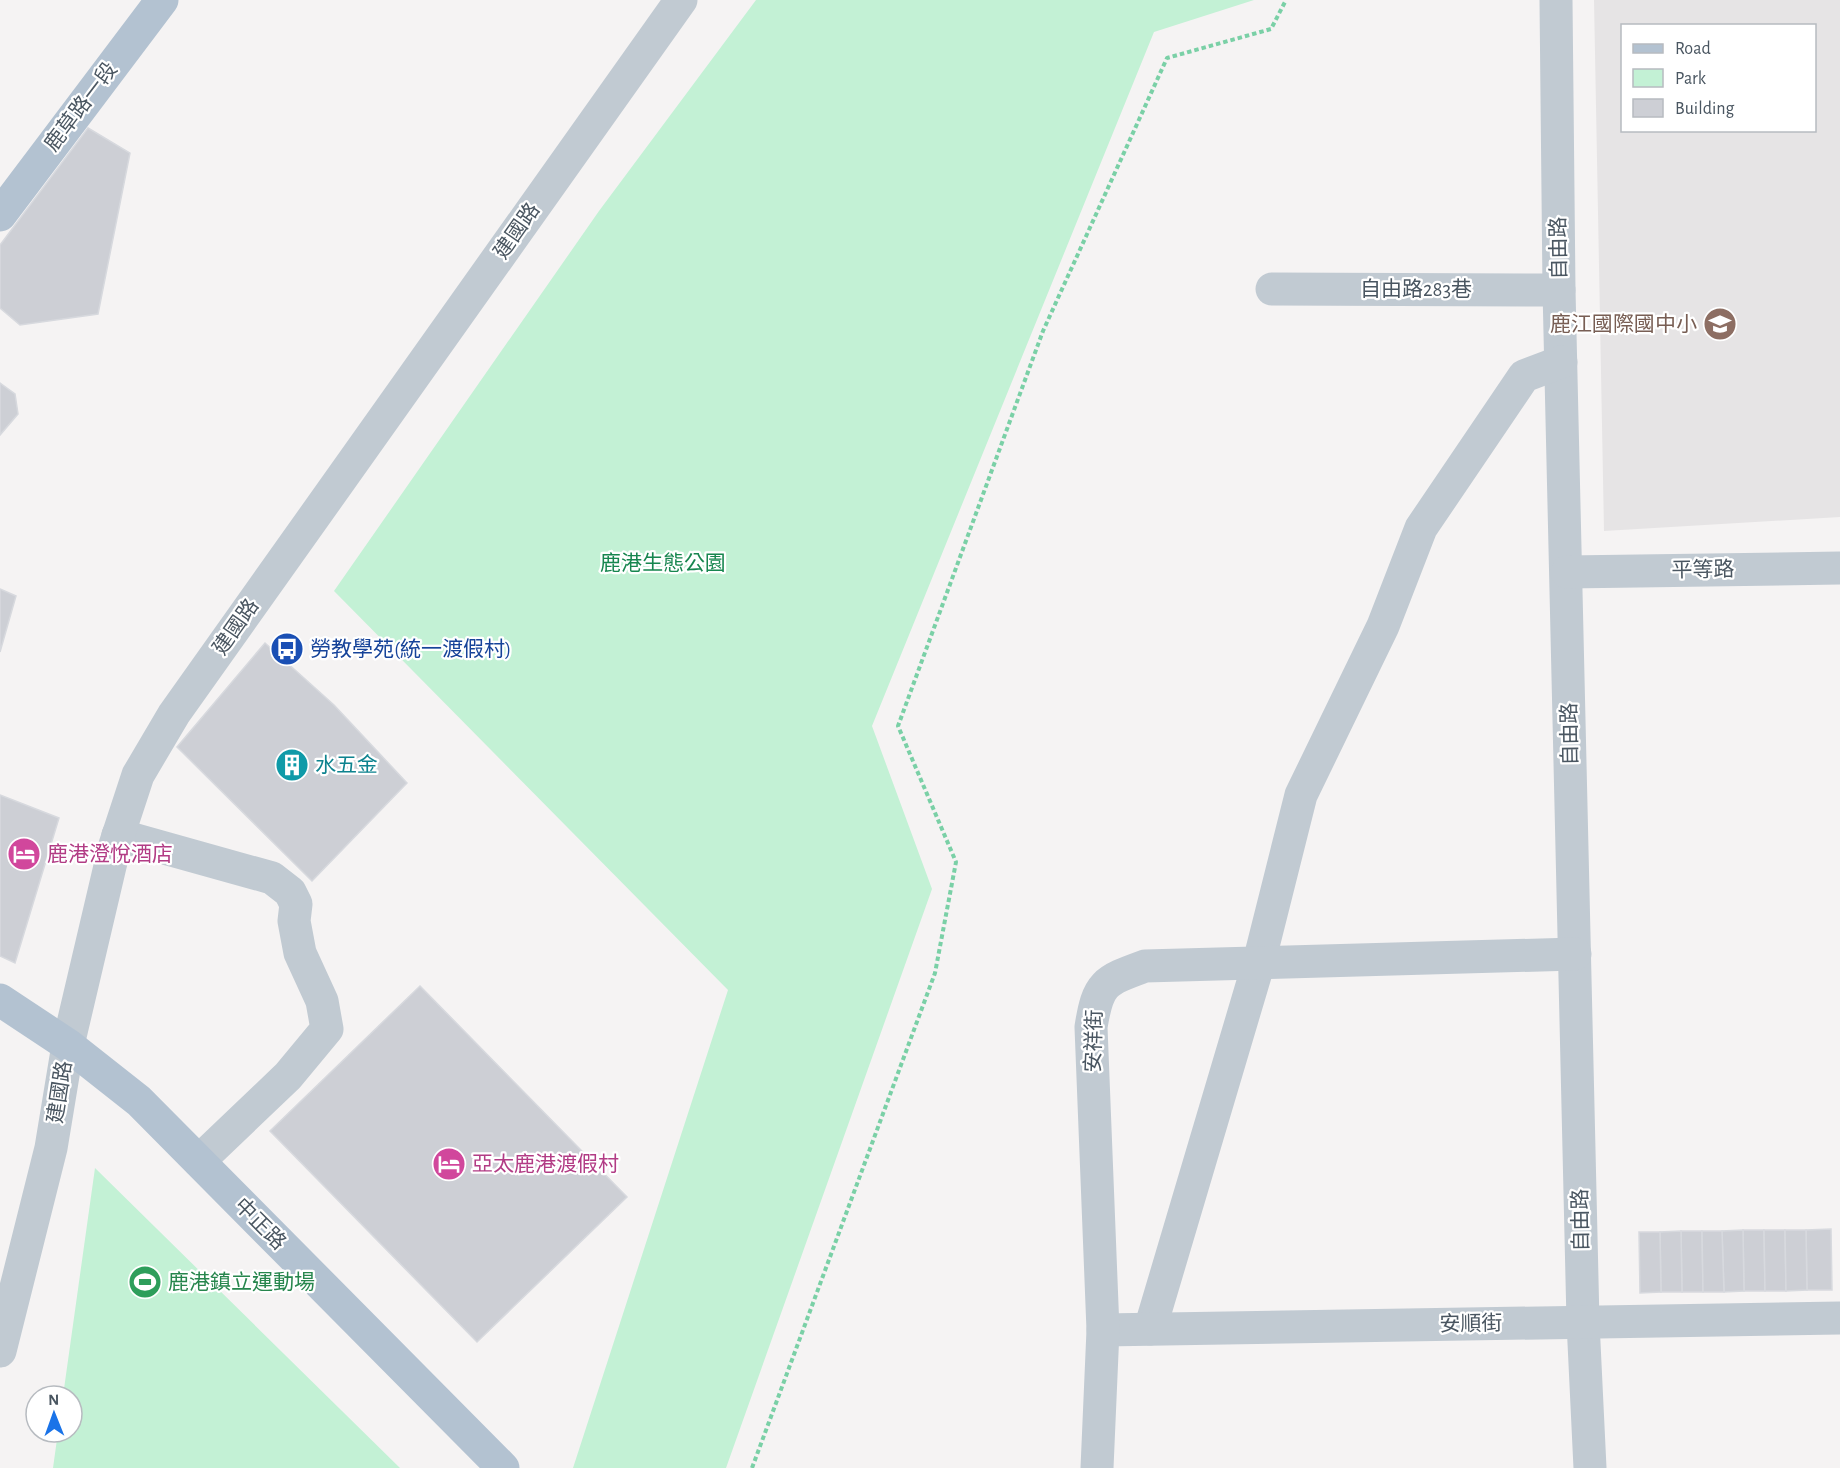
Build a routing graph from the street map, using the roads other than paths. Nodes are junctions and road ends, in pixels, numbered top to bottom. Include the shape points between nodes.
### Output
1 (162, 0) edge
2 (681, 0) edge
3 (1556, 0) edge
4 (0, 215) edge
5 (1272, 289) dead end
6 (1559, 290) junction
7 (1561, 362) junction
8 (1840, 568) edge
9 (1567, 572) junction
10 (118, 834) junction
11 (1575, 954) junction
12 (1259, 962) junction
13 (0, 1000) edge
14 (68, 1045) junction
15 (199, 1161) junction
16 (1840, 1318) edge
17 (1583, 1322) junction
18 (1150, 1329) junction
19 (1103, 1330) junction
20 (0, 1351) edge
21 (503, 1468) edge
22 (1097, 1468) edge
23 (1590, 1468) edge

1 - 4 main road, 鹿草路一段
2 - 10 street, 建國路 via 174,714 138,775
3 - 6 street, 自由路
5 - 6 street, 自由路283巷
6 - 7 street, 自由路
7 - 9 street, 自由路
7 - 12 street via 1524,376 1421,528 1383,626 1300,795
8 - 9 street, 平等路
9 - 11 street, 自由路
10 - 14 street, 建國路
10 - 15 street via 272,878 290,892 296,904 294,921 300,953 322,1001 327,1029 288,1076
11 - 12 street, 安祥街
11 - 17 street, 自由路
12 - 18 street
12 - 19 street, 安祥街 via 1145,966 1112,978 1096,996 1090,1027
13 - 14 main road, 中正路
14 - 15 main road, 中正路 via 139,1101
14 - 20 street, 建國路 via 51,1148
15 - 21 main road, 中正路
16 - 17 street, 安順街
17 - 18 street, 安順街
17 - 23 street, 自由路
18 - 19 street, 安順街
19 - 22 street, 安祥街

